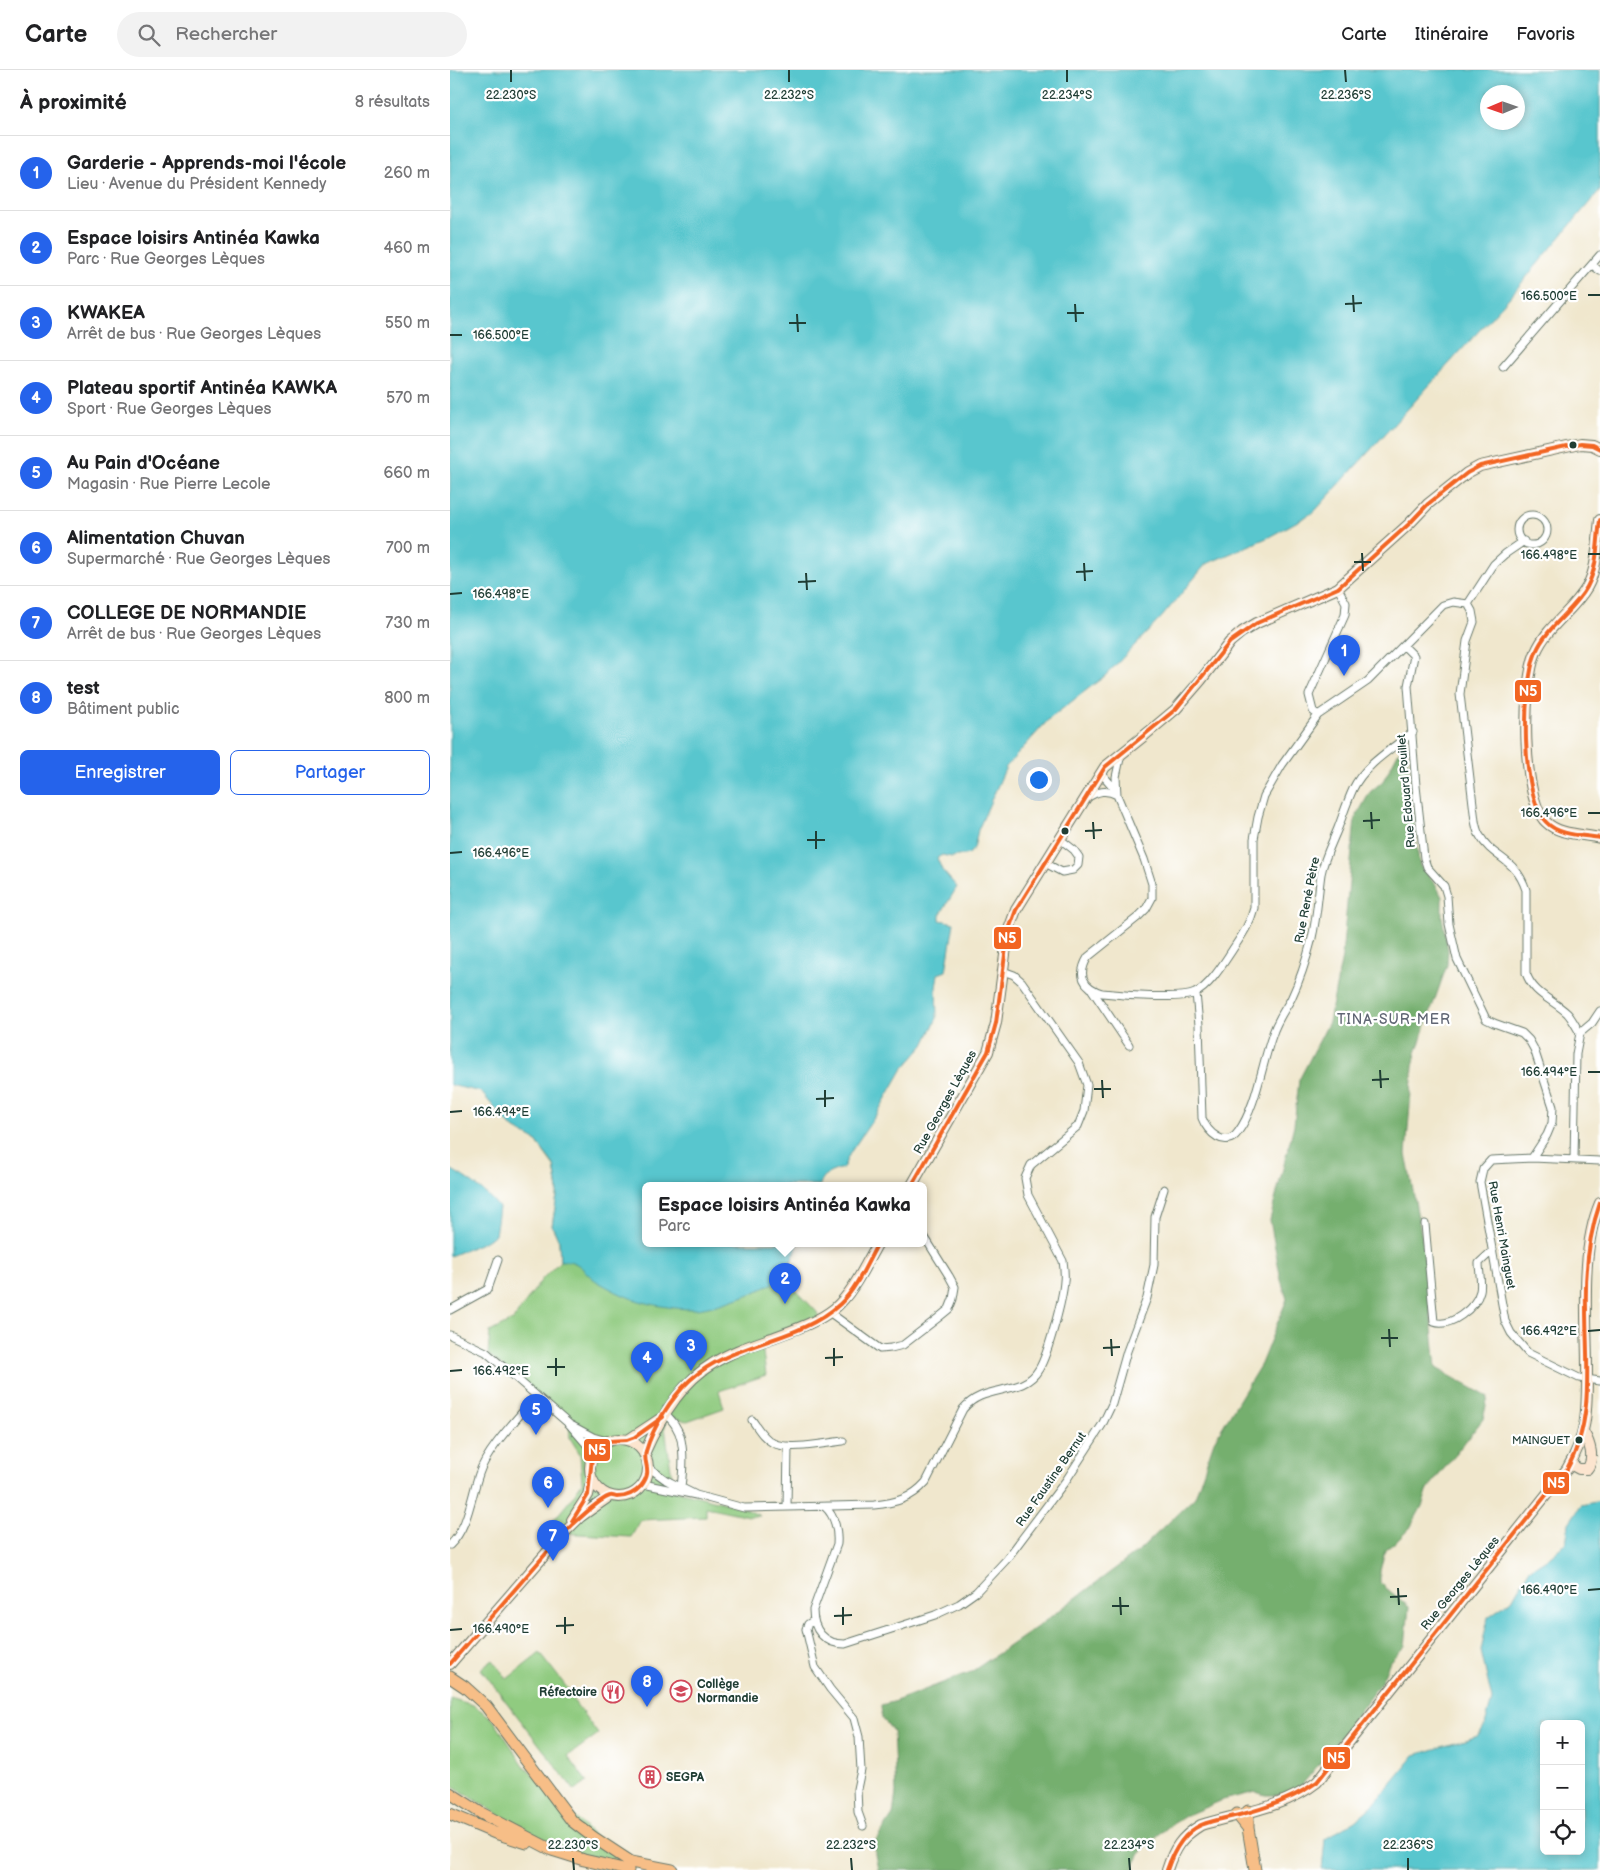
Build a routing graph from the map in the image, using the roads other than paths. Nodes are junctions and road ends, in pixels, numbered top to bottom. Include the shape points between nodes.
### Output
1 (1600, 255) edge
2 (1592, 265) junction
3 (1600, 271) edge
4 (1502, 367) dead end
5 (1600, 449) edge
6 (1600, 520) edge
7 (1524, 541) junction
8 (1338, 588) junction
9 (1468, 604) junction
10 (1404, 646) junction
11 (1318, 716) junction
12 (1413, 732) junction
13 (1122, 752) junction
14 (1101, 773) junction
15 (1117, 795) junction
16 (1085, 799) junction
17 (1600, 838) edge
18 (1060, 839) junction
19 (1045, 863) junction
20 (1003, 971) junction
21 (1092, 990) junction
22 (1196, 993) junction
23 (1600, 1012) edge
24 (1580, 1033) junction
25 (1129, 1044) dead end
26 (1532, 1158) junction
27 (1574, 1159) junction
28 (1600, 1161) edge
29 (914, 1182) edge
30 (1164, 1189) dead end
31 (1600, 1203) edge
32 (1425, 1224) dead end
33 (927, 1241) edge
34 (876, 1247) edge
35 (1493, 1250) junction
36 (498, 1260) dead end
37 (450, 1310) edge
38 (829, 1312) junction
39 (450, 1335) edge
40 (1587, 1380) junction
41 (1600, 1381) edge
42 (536, 1396) junction
43 (664, 1416) junction
44 (752, 1420) dead end
45 (569, 1424) junction
46 (1584, 1433) junction
47 (628, 1440) junction
48 (607, 1441) junction
49 (843, 1441) dead end
50 (788, 1446) junction
51 (594, 1454) junction
52 (644, 1454) junction
53 (1570, 1464) junction
54 (648, 1467) junction
55 (592, 1479) junction
56 (643, 1484) junction
57 (681, 1487) junction
58 (696, 1495) junction
59 (610, 1496) junction
60 (786, 1507) junction
61 (825, 1507) junction
62 (563, 1534) junction
63 (450, 1545) edge
64 (813, 1621) junction
65 (450, 1664) edge
66 (450, 1677) edge
67 (450, 1792) edge
68 (1242, 1813) junction
69 (450, 1814) edge
70 (863, 1826) dead end
71 (552, 1850) junction
72 (628, 1870) edge
73 (672, 1870) edge
74 (1167, 1870) edge
75 (1255, 1870) edge

1 - 2 street
2 - 3 street
2 - 4 street
5 - 8 main road, Rue Georges Lèques via 1580,444 1480,466 1428,504
6 - 17 main road via 1592,575 1587,586 1549,631 1536,653 1528,687 1526,718 1528,763 1539,811 1556,829
7 - 7 street via 1518,533 1519,523 1531,515 1544,520 1545,538 1532,544
7 - 9 street via 1494,564
8 - 11 street via 1346,603 1345,615 1309,694 1313,711
8 - 13 main road, Rue Georges Lèques via 1242,632 1230,642 1176,708
9 - 10 street via 1453,602 1443,605
9 - 24 street via 1474,622 1467,641 1460,694 1475,821 1479,836 1509,862 1526,890 1526,973 1529,982 1539,994 1568,1014
10 - 11 street via 1368,681
10 - 12 street, Rue Edouard Pouillet via 1414,656 1408,686
11 - 22 street via 1264,796 1254,839 1254,908 1248,926 1215,975
12 - 22 street, Rue René Pètre via 1370,767 1353,788 1326,857 1312,939 1292,997 1272,1036 1244,1122 1237,1134 1222,1139 1205,1128 1202,1118
12 - 26 street, Rue Edouard Pouillet via 1424,858 1427,867 1444,886 1457,959 1486,1019 1522,1033 1529,1040 1553,1107 1547,1135
13 - 14 main road, Rue Georges Lèques
13 - 15 street via 1116,777
14 - 15 street
14 - 16 main road, Rue Georges Lèques
15 - 16 street via 1101,791
15 - 21 street via 1149,874 1152,898 1138,917 1088,957 1082,974
16 - 18 main road, Rue Georges Lèques
18 - 19 main road, Rue Georges Lèques
18 - 19 street via 1079,856 1078,865 1073,870 1062,872
19 - 20 main road, Rue Georges Lèques via 1016,910
20 - 29 main road, Rue Georges Lèques via 996,1023 988,1052
20 - 61 street via 1022,982 1079,1063 1087,1085 1084,1111 1078,1126 1031,1166 1025,1178 1028,1195 1063,1261 1064,1271 1062,1291 1043,1361 1032,1378 1023,1384 970,1401 933,1471 917,1492 891,1504
21 - 22 street via 1151,996
21 - 25 street
23 - 24 street
24 - 27 street via 1576,1054
26 - 27 street, Rue Henri Mainguet
26 - 35 street, Rue Henri Mainguet via 1491,1160 1483,1169 1480,1182
27 - 28 street, Rue Henri Mainguet
30 - 64 street, Rue Faustine Bernut via 1155,1217 1154,1265 1147,1298 1112,1404 1067,1479 1006,1560 976,1592 959,1604 897,1628 836,1644 820,1635
31 - 40 main road, Rue Georges Lèques via 1591,1228 1588,1253
32 - 35 street via 1434,1322 1438,1324 1457,1318 1472,1308 1480,1291 1479,1263
33 - 38 street via 955,1287 953,1299 949,1309 902,1345 880,1349
34 - 38 main road via 849,1293
35 - 40 street, Rue Henri Mainguet via 1505,1321 1511,1333 1528,1352
36 - 37 street via 488,1289
38 - 43 main road via 804,1326 713,1363 688,1383
39 - 42 street via 486,1352
40 - 41 street, Rue Henri Mainguet
40 - 46 main road, Rue Georges Lèques
42 - 45 street
42 - 63 street via 491,1452 479,1474 466,1518
43 - 47 main road
43 - 52 main road
43 - 57 street via 677,1428 682,1445 684,1469
44 - 50 street via 773,1443
45 - 48 street
45 - 51 street
46 - 53 main road, Rue Georges Lèques
46 - 53 main road via 1590,1448 1590,1464 1581,1470
47 - 48 main road
47 - 52 main road
48 - 51 main road
49 - 50 street
50 - 60 street
51 - 55 main road via 590,1470
52 - 54 main road
53 - 68 main road, Rue Georges Lèques via 1317,1782 1296,1797
54 - 56 main road
54 - 57 street
55 - 59 main road
55 - 62 main road via 588,1495
56 - 58 street
56 - 59 main road via 629,1495
57 - 58 street
58 - 60 street via 744,1508
59 - 62 main road via 580,1517
60 - 61 street
61 - 64 street via 833,1518 837,1544 815,1600
62 - 65 main road
64 - 70 street via 806,1629 815,1667 854,1718 859,1737 861,1770 857,1796
66 - 73 main road via 486,1706 572,1821 631,1862
67 - 71 main road via 481,1813
68 - 74 main road, Rue Georges Lèques via 1201,1825 1192,1831 1176,1847
68 - 75 main road via 1248,1828
69 - 71 main road via 495,1833
71 - 72 main road

